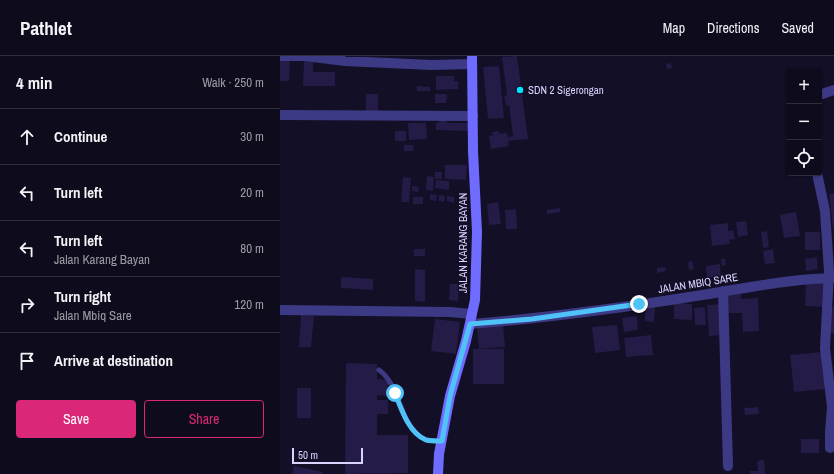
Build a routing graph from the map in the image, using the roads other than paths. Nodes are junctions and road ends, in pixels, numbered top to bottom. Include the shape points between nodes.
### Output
1 (280, 56) edge
2 (472, 60) edge
3 (834, 90) edge
4 (822, 94) edge
5 (280, 115) edge
6 (473, 116) junction
7 (818, 176) edge
8 (831, 278) edge
9 (723, 291) junction
10 (280, 310) edge
11 (471, 319) junction
12 (379, 370) dead end
13 (442, 441) junction
14 (830, 448) dead end
15 (728, 466) dead end
16 (438, 474) edge

1 - 2 street via 430,65
2 - 6 street, JALAN KARANG BAYAN
3 - 4 street
5 - 6 street
6 - 11 street, JALAN KARANG BAYAN via 477,232 475,300
7 - 8 street via 825,211
8 - 9 street, JALAN MBIQ SARE via 808,278
8 - 14 street via 825,348 832,407
9 - 11 street, JALAN MBIQ SARE via 567,314
9 - 15 street
10 - 11 street, JALAN MBIQ SARE via 450,312
11 - 13 street, JALAN KARANG BAYAN via 450,396
12 - 13 lane via 390,380 415,433 428,440
13 - 16 street, JALAN KARANG BAYAN

